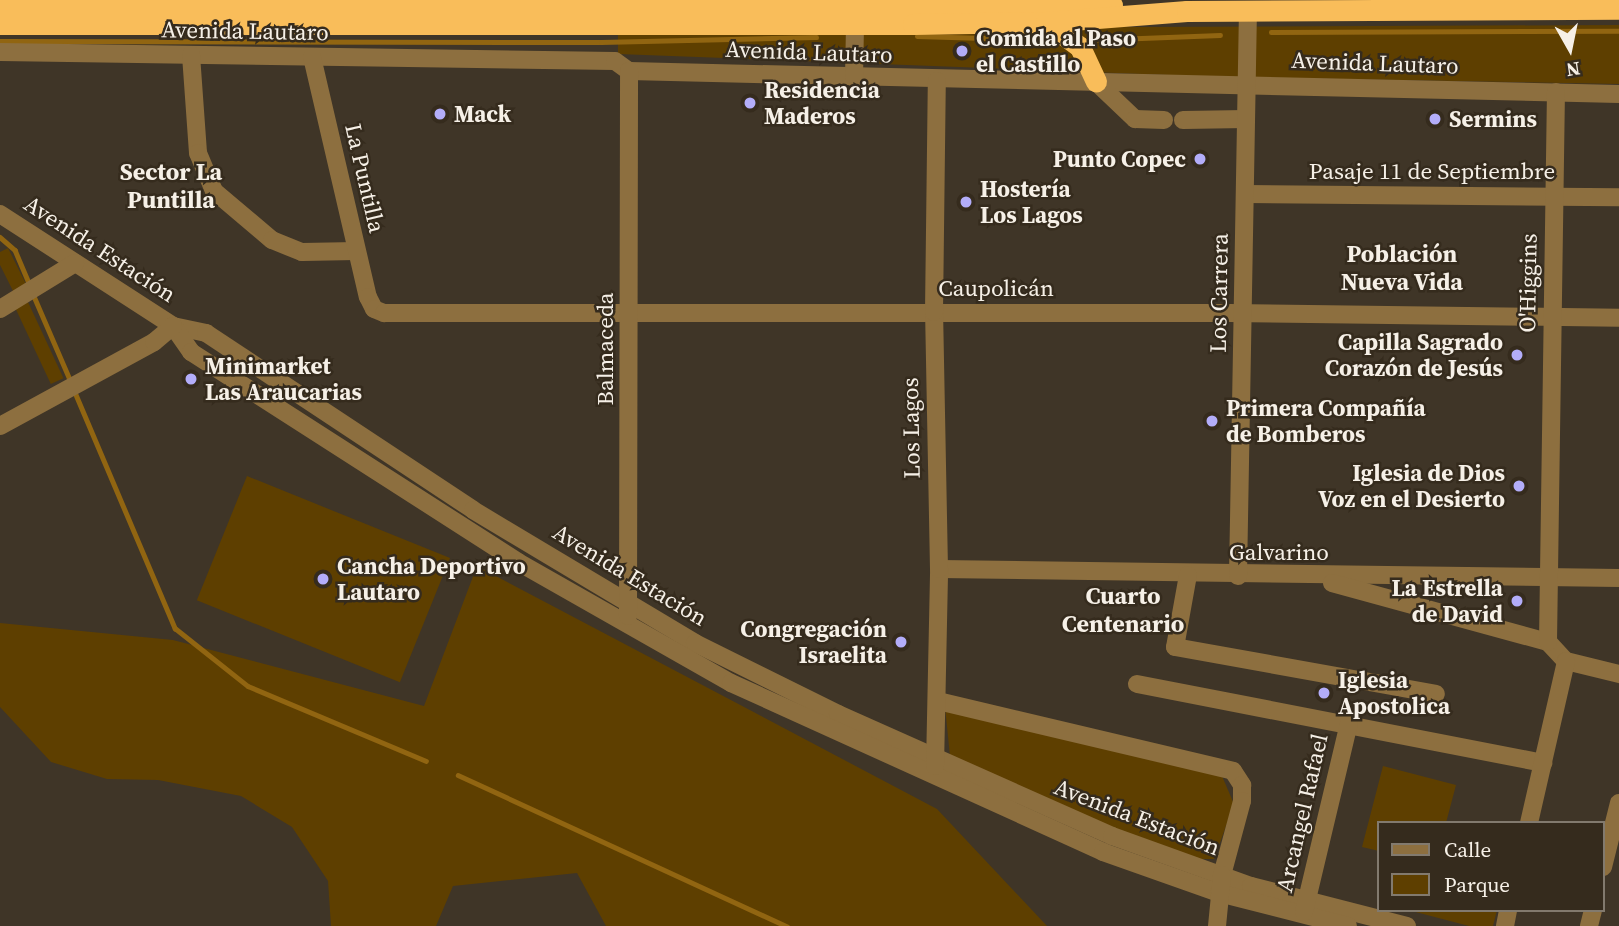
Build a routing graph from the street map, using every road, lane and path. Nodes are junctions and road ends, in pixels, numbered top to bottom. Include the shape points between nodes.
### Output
1 (0, 7) edge
2 (1235, 7) edge
3 (1619, 9) edge
4 (834, 10) edge
5 (876, 10) edge
6 (351, 11) edge
7 (1187, 11) junction
8 (1046, 22) junction
9 (0, 23) edge
10 (855, 24) junction
11 (0, 52) edge
12 (191, 55) junction
13 (312, 57) junction
14 (629, 71) junction
15 (854, 78) junction
16 (937, 81) junction
17 (1096, 82) junction
18 (1246, 84) junction
19 (1556, 92) junction
20 (1619, 94) edge
21 (1246, 119) junction
22 (1164, 120) dead end
23 (1183, 120) dead end
24 (1245, 194) junction
25 (1554, 197) junction
26 (1619, 197) edge
27 (0, 214) edge
28 (356, 251) junction
29 (75, 262) junction
30 (0, 309) edge
31 (374, 309) joint
32 (934, 312) junction
33 (1244, 313) junction
34 (629, 314) junction
35 (1552, 318) junction
36 (1619, 318) edge
37 (173, 326) junction
38 (0, 426) edge
39 (527, 543) junction
40 (518, 562) junction
41 (939, 569) junction
42 (1188, 575) junction
43 (1238, 576) junction
44 (1311, 577) junction
45 (1549, 577) junction
46 (1619, 578) edge
47 (629, 606) junction
48 (628, 626) junction
49 (1548, 642) junction
50 (1566, 661) junction
51 (1619, 674) edge
52 (1136, 684) dead end
53 (1436, 694) dead end
54 (938, 701) junction
55 (1349, 723) junction
56 (937, 756) junction
57 (1544, 763) junction
58 (933, 774) junction
59 (1619, 803) edge
60 (1530, 821) edge
61 (1605, 859) edge
62 (1221, 884) junction
63 (1305, 908) junction
64 (1217, 926) edge
65 (1348, 926) edge
66 (1407, 926) edge

1 - 6 highway
2 - 3 highway
2 - 7 highway
2 - 18 street, Los Carrera
4 - 5 highway
4 - 6 highway
4 - 10 highway
5 - 7 highway via 1148,5
5 - 8 highway
5 - 10 highway
6 - 9 highway
7 - 8 highway
8 - 17 highway via 1080,47
10 - 15 street
11 - 12 street, Avenida Lautaro
12 - 13 street, Avenida Lautaro
12 - 28 street via 198,153 214,191 272,240 302,252
13 - 14 street, Avenida Lautaro via 615,61
13 - 28 street, La Puntilla
14 - 15 street, Avenida Lautaro
14 - 34 street, Balmaceda
15 - 16 street, Avenida Lautaro
16 - 17 street, Avenida Lautaro
16 - 32 street, Los Lagos
17 - 18 street, Avenida Lautaro
17 - 22 street via 1135,119
18 - 19 street, Avenida Lautaro
18 - 21 street, Los Carrera
19 - 20 street, Avenida Lautaro
19 - 25 street, O'Higgins
21 - 23 street
21 - 24 street, Los Carrera
24 - 25 street, Pasaje 11 de Septiembre
24 - 33 street, Los Carrera
25 - 26 street, Pasaje 11 de Septiembre
25 - 35 street, O'Higgins
27 - 29 street, Avenida Estación
28 - 31 street, La Puntilla
29 - 30 street
29 - 37 street, Avenida Estación
31 - 34 street, Caupolicán via 396,314
32 - 33 street, Caupolicán
32 - 34 street, Caupolicán
32 - 41 street, Los Lagos
33 - 35 street, Caupolicán
33 - 43 street, Los Carrera
34 - 47 street, Balmaceda
35 - 36 street, Caupolicán
35 - 45 street, O'Higgins
37 - 38 street via 73,389
37 - 39 street, Avenida Estación via 206,333
37 - 40 street, Avenida Estación via 191,352
39 - 40 street
39 - 47 street, Avenida Estación
40 - 48 street, Avenida Estación
41 - 42 street, Galvarino
41 - 54 street, Los Lagos
42 - 43 street, Galvarino
42 - 53 street via 1175,647
43 - 44 street, Galvarino
44 - 45 street, Galvarino
44 - 49 street
45 - 46 street, Galvarino
45 - 49 street, O'Higgins
47 - 48 street, Balmaceda
47 - 56 street, Avenida Estación via 826,708
48 - 58 street, Avenida Estación via 818,726
49 - 50 street
50 - 51 street
50 - 57 street
52 - 55 street
54 - 56 street, Los Lagos
54 - 62 street via 1227,766 1238,777 1243,793
55 - 57 street
55 - 63 street, Arcangel Rafael
56 - 58 street, Los Lagos
56 - 62 street, Avenida Estación
57 - 60 street
58 - 62 street, Avenida Estación via 1103,852
59 - 61 street
62 - 63 street, Avenida Estación
62 - 64 street
63 - 65 street, Avenida Estación
63 - 66 street, Avenida Estación

